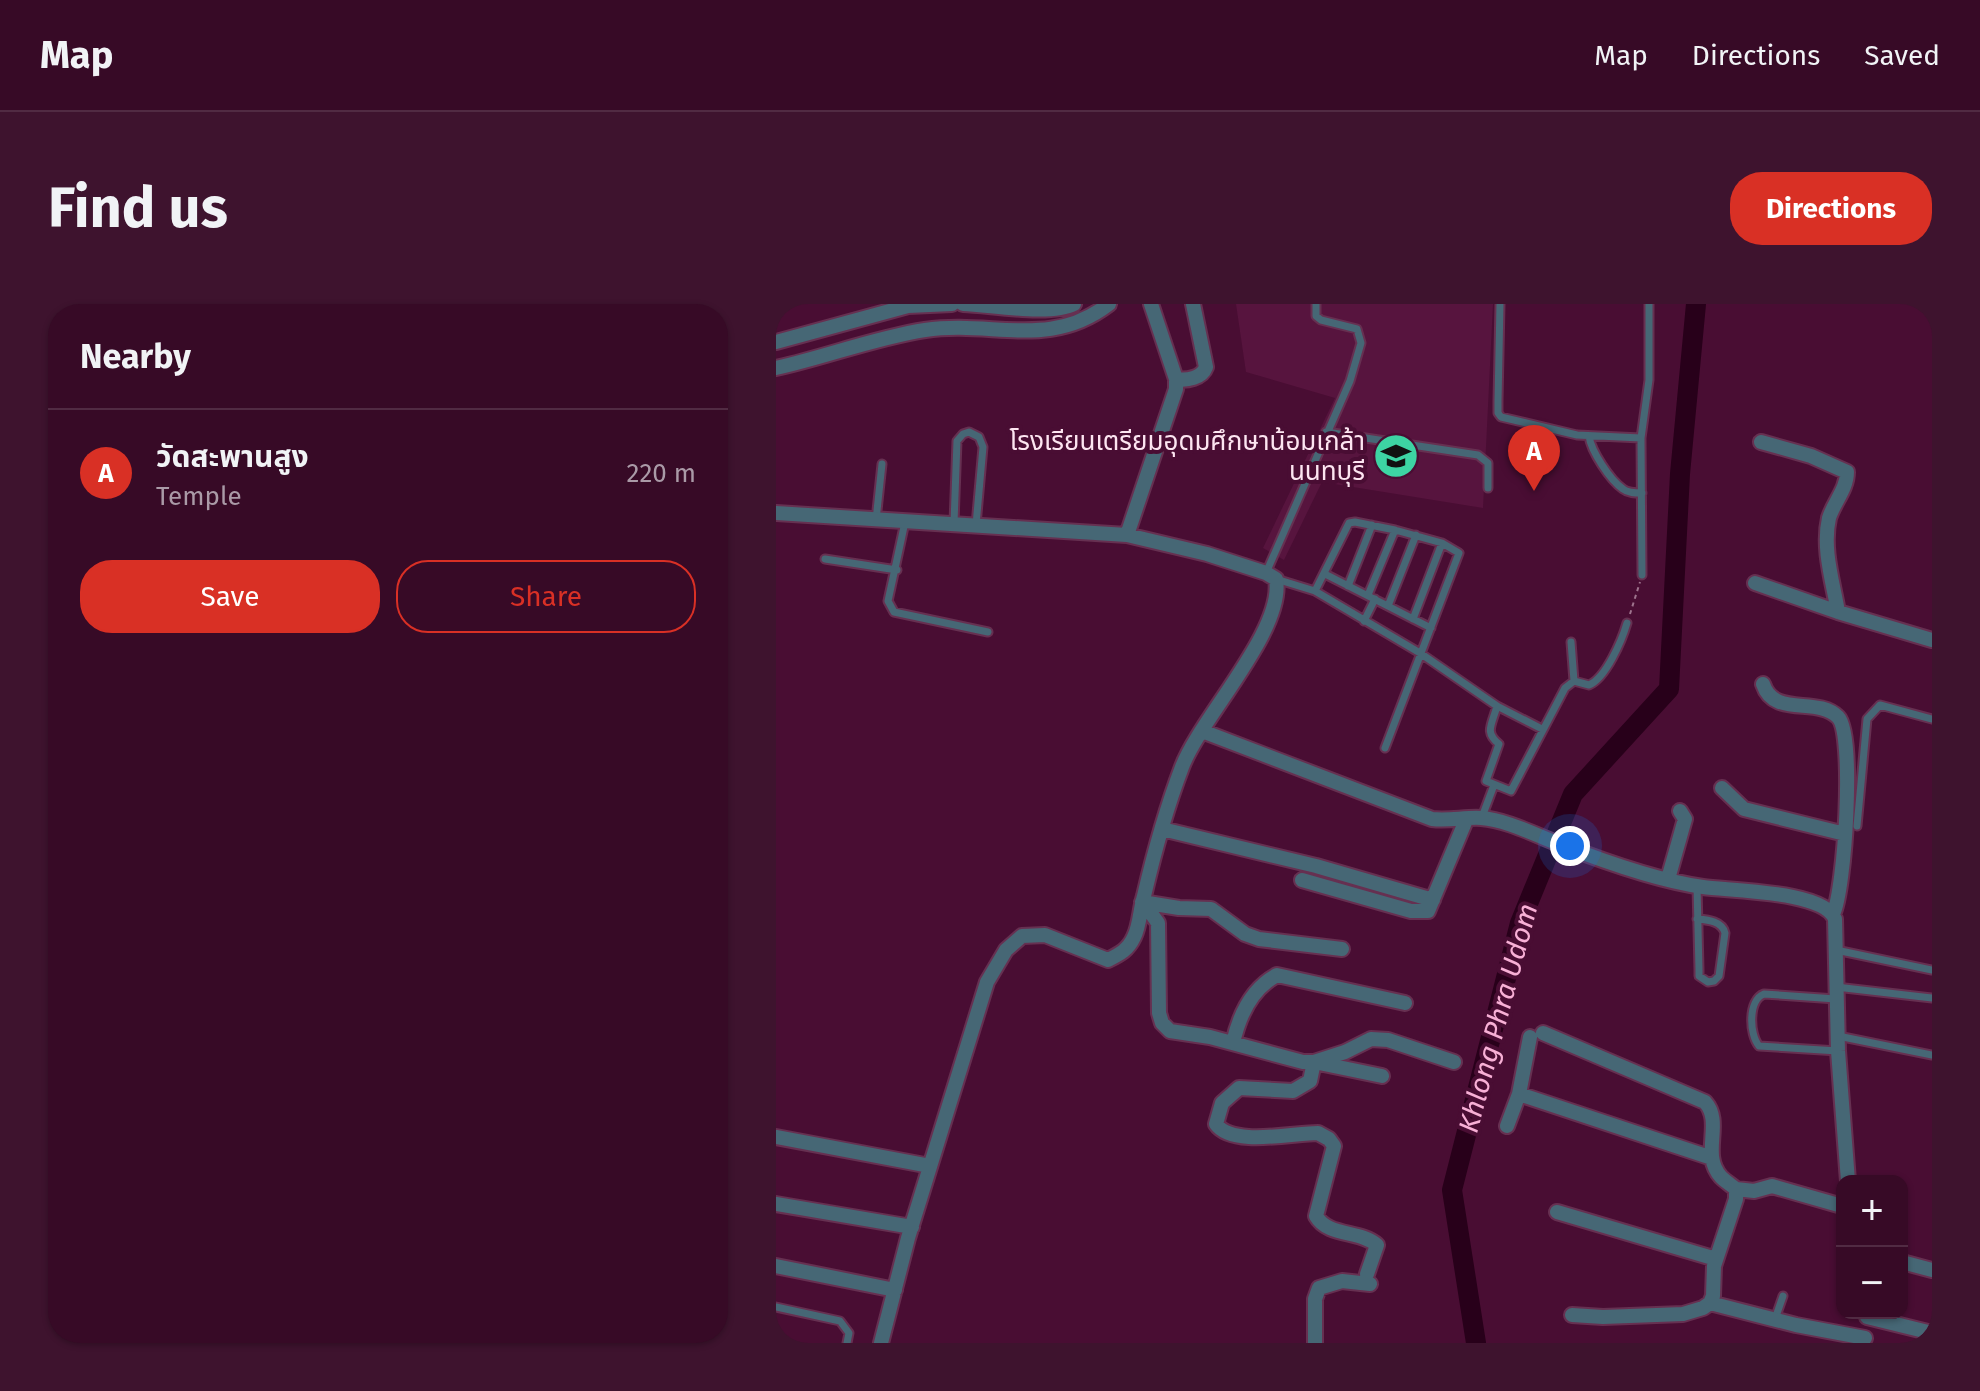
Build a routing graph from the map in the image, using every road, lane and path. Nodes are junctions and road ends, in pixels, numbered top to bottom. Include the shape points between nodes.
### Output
1 (952, 304) edge
2 (963, 304) edge
3 (1074, 304) edge
4 (1109, 304) edge
5 (1151, 304) edge
6 (1193, 304) edge
7 (1316, 304) edge
8 (1500, 304) edge
9 (1649, 304) edge
10 (908, 305) edge
11 (912, 332) junction
12 (811, 334) junction
13 (776, 342) edge
14 (818, 358) junction
15 (776, 368) edge
16 (1176, 379) junction
17 (1326, 432) junction
18 (1589, 436) junction
19 (1641, 438) junction
20 (1761, 442) dead end
21 (882, 464) dead end
22 (1488, 488) dead end
23 (1642, 493) junction
24 (776, 513) edge
25 (876, 520) junction
26 (905, 522) junction
27 (954, 525) junction
28 (1372, 525) junction
29 (976, 527) junction
30 (1395, 530) junction
31 (1127, 535) junction
32 (1416, 535) junction
33 (1442, 543) junction
34 (825, 559) dead end
35 (897, 570) junction
36 (1325, 574) junction
37 (1642, 575) joint
38 (1271, 576) junction
39 (1755, 583) dead end
40 (1348, 586) junction
41 (1315, 591) junction
42 (1371, 597) junction
43 (1388, 606) junction
44 (1838, 612) junction
45 (1413, 619) junction
46 (1364, 621) junction
47 (1627, 623) joint
48 (1431, 628) junction
49 (988, 632) dead end
50 (1932, 640) edge
51 (1571, 642) dead end
52 (1420, 653) junction
53 (1574, 681) junction
54 (1763, 684) dead end
55 (1497, 706) junction
56 (1932, 719) edge
57 (1542, 729) junction
58 (1202, 731) junction
59 (1385, 748) dead end
60 (1494, 785) junction
61 (1722, 788) dead end
62 (1680, 811) dead end
63 (1474, 819) junction
64 (1162, 829) junction
65 (1851, 830) junction
66 (1668, 879) junction
67 (1302, 880) dead end
68 (1697, 886) junction
69 (1433, 900) junction
70 (1142, 906) junction
71 (1833, 914) junction
72 (1697, 919) junction
73 (1342, 949) dead end
74 (1836, 950) junction
75 (1932, 970) edge
76 (1836, 993) junction
77 (1932, 998) edge
78 (1405, 1003) dead end
79 (1233, 1043) junction
80 (1838, 1044) junction
81 (1932, 1055) edge
82 (1314, 1062) junction
83 (1454, 1062) dead end
84 (1382, 1076) dead end
85 (1519, 1094) junction
86 (1507, 1126) dead end
87 (776, 1137) edge
88 (1712, 1158) junction
89 (930, 1166) junction
90 (1848, 1175) edge
91 (1736, 1189) junction
92 (776, 1204) edge
93 (1836, 1204) edge
94 (1557, 1212) dead end
95 (912, 1227) junction
96 (1716, 1259) junction
97 (1908, 1264) edge
98 (776, 1266) edge
99 (1932, 1270) edge
100 (895, 1290) junction
101 (1783, 1296) dead end
102 (1710, 1303) junction
103 (776, 1307) edge
104 (1572, 1315) dead end
105 (1775, 1319) junction
106 (1867, 1319) edge
107 (1881, 1319) edge
108 (1932, 1333) edge
109 (1865, 1340) edge
110 (847, 1343) edge
111 (881, 1343) edge
112 (1315, 1343) edge

1 - 10 street
2 - 3 street via 1039,309
4 - 11 street via 1068,327
5 - 16 street
6 - 16 street via 1206,367 1202,374
7 - 17 lane via 1316,316 1357,329 1361,343
8 - 18 lane via 1498,413
9 - 19 lane via 1649,380
10 - 11 street
10 - 12 street
11 - 14 street
12 - 13 street
12 - 14 street
14 - 15 street
16 - 31 street
17 - 22 lane via 1478,455 1488,463
17 - 38 lane
18 - 19 lane
18 - 23 lane via 1593,452 1620,486
19 - 23 lane
20 - 44 street via 1847,472 1826,542
21 - 25 lane
23 - 37 lane
24 - 25 street
25 - 26 street
26 - 27 street
26 - 35 lane
27 - 29 street
27 - 29 lane via 957,441 969,432 983,447
28 - 30 lane
28 - 36 lane via 1349,523
28 - 40 lane
29 - 31 street
30 - 32 lane
30 - 42 lane
31 - 38 street
32 - 33 lane
32 - 43 lane
33 - 45 lane
33 - 48 lane via 1459,557
34 - 35 lane
35 - 49 lane via 888,601 894,612
36 - 40 lane
36 - 41 lane
37 - 47 path
38 - 41 lane
38 - 58 street via 1279,594 1253,653
39 - 44 street
40 - 42 lane
41 - 46 lane
42 - 43 lane
42 - 46 lane
43 - 45 lane
44 - 50 street
45 - 48 lane
46 - 52 lane
47 - 53 lane via 1597,680 1589,685
48 - 52 lane
51 - 53 lane
52 - 55 lane
52 - 59 lane
53 - 57 lane
54 - 65 street via 1776,701 1839,718
55 - 57 lane
55 - 60 lane via 1490,734 1499,743 1486,781
56 - 65 lane via 1880,705 1867,719
57 - 60 lane via 1512,790
58 - 63 street via 1432,819
58 - 64 street via 1183,764
60 - 63 lane
61 - 65 street via 1744,809
62 - 66 street via 1685,819
63 - 66 street via 1515,827
63 - 69 street
64 - 69 street
64 - 70 street
65 - 71 street
66 - 68 street
67 - 69 street via 1411,911 1428,911
68 - 71 street via 1812,901
68 - 72 lane
70 - 73 street via 1211,909 1259,939
70 - 79 street via 1158,923 1159,1013 1166,1029
70 - 89 street via 1126,952 1108,960 1045,935 1022,936 1006,950 987,982
71 - 74 street
72 - 72 lane via 1699,976 1714,981 1724,928
74 - 75 lane
74 - 76 street
76 - 77 lane
76 - 80 street
76 - 80 lane via 1758,996 1753,1003 1754,1040 1759,1046
78 - 79 street via 1277,975 1240,1014
79 - 82 street
80 - 81 lane
80 - 90 street
82 - 83 street via 1371,1039
82 - 84 street
82 - 112 street via 1310,1081 1293,1091 1239,1088 1222,1103 1216,1124 1225,1134 1238,1137 1318,1133 1334,1146 1316,1216 1327,1227 1377,1245 1368,1279 1319,1288
85 - 86 street
85 - 88 street
85 - 88 street via 1536,1035 1705,1102 1712,1112
87 - 89 street
88 - 91 street via 1720,1176
89 - 95 street
91 - 93 street via 1772,1186
91 - 96 street
92 - 95 street
94 - 96 street
95 - 100 street
96 - 102 street
97 - 99 street
98 - 100 street
100 - 111 street
101 - 105 lane
102 - 104 street via 1683,1314
102 - 105 street
103 - 110 lane via 840,1321 849,1333
105 - 109 street
106 - 109 street
107 - 108 street

